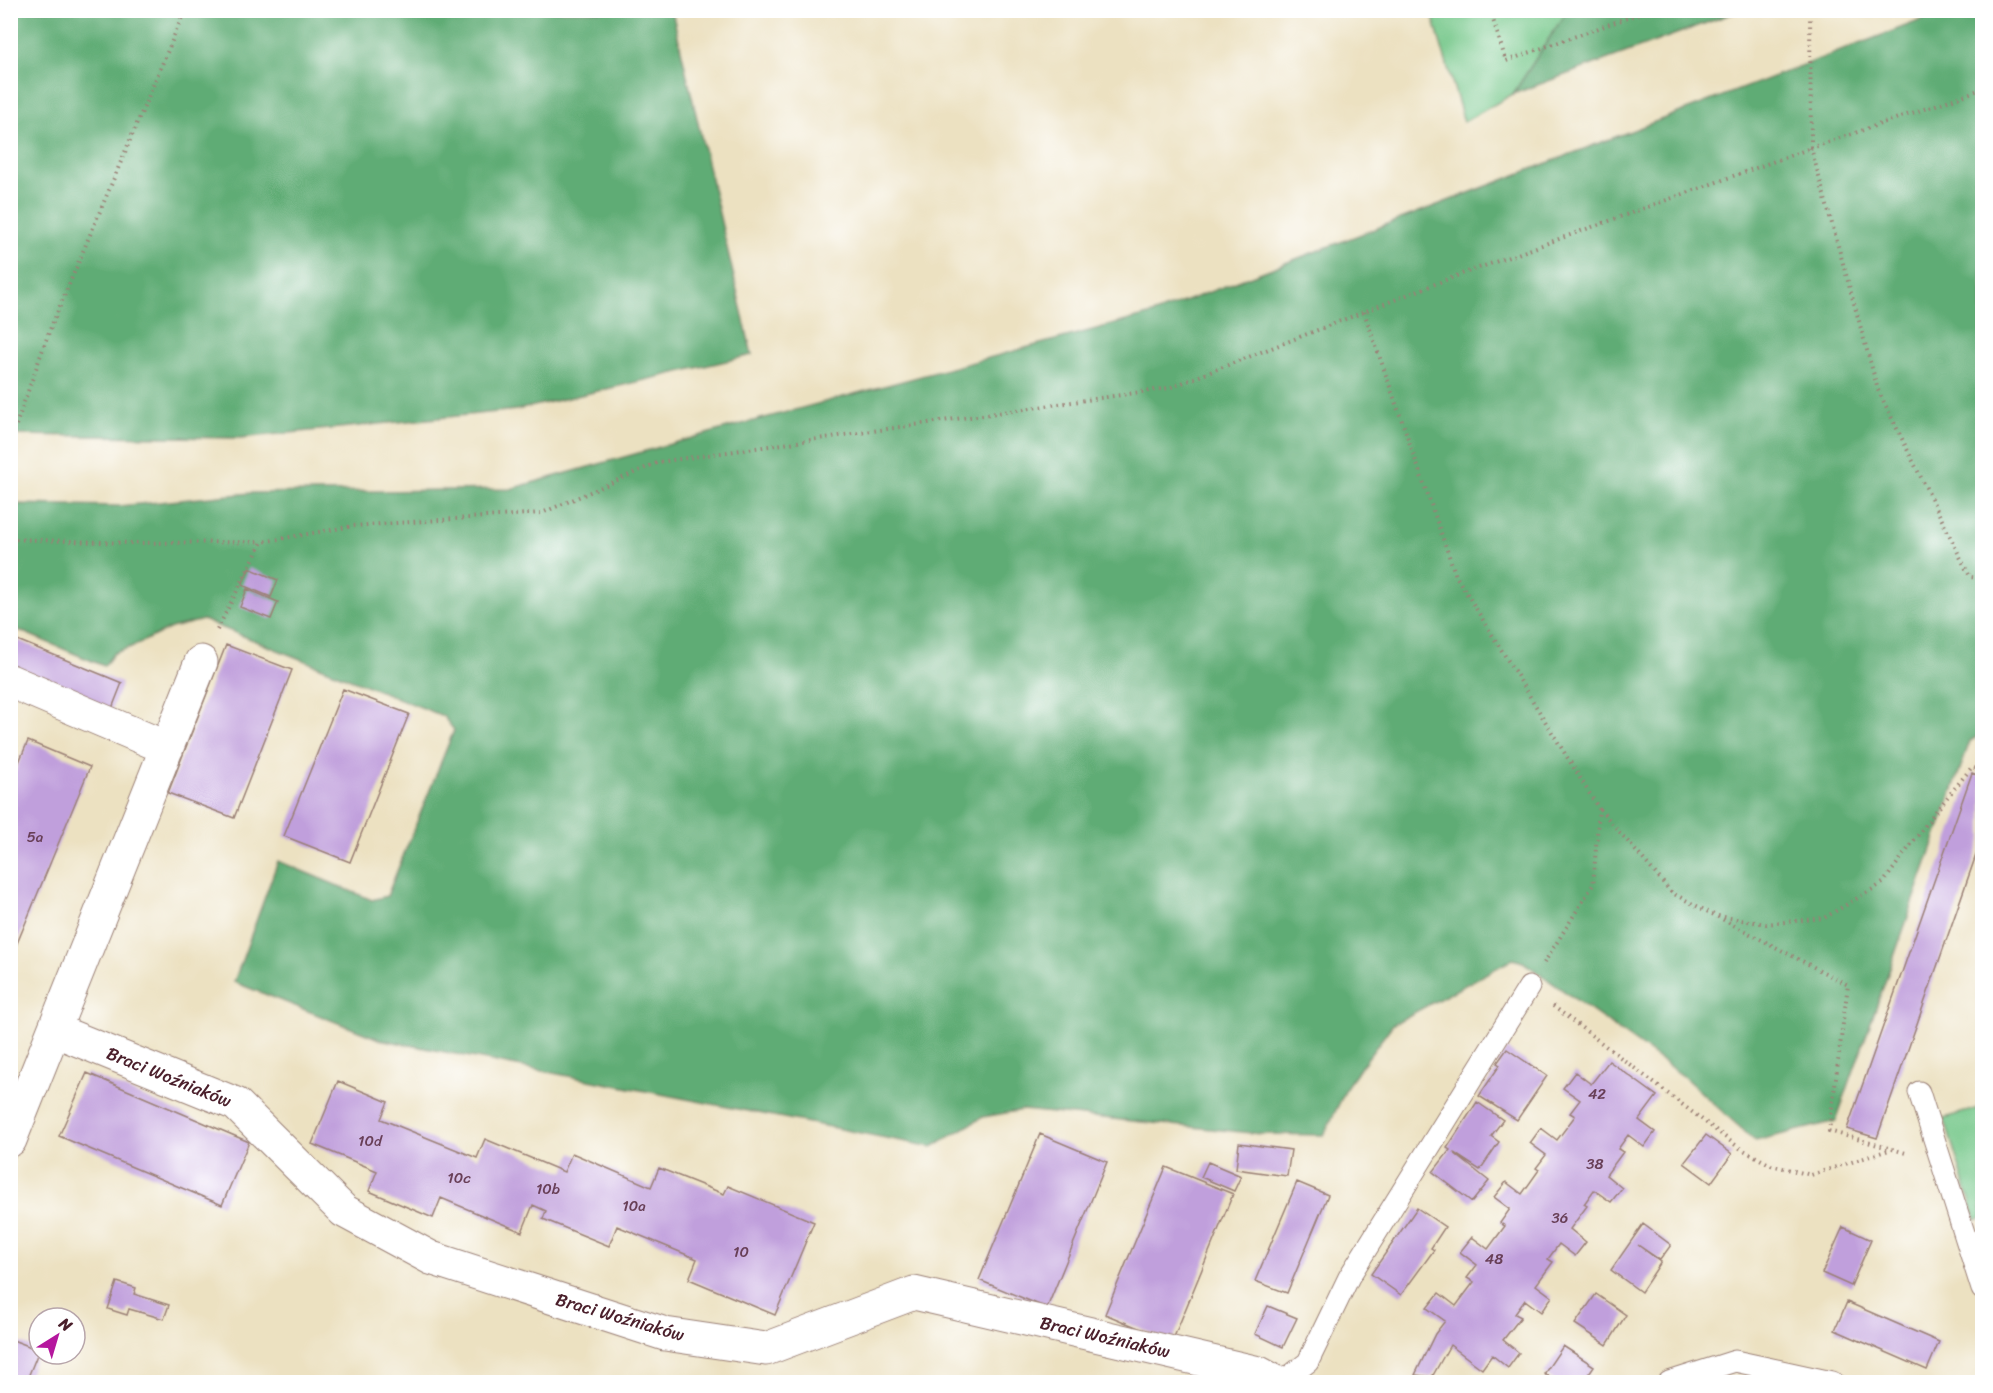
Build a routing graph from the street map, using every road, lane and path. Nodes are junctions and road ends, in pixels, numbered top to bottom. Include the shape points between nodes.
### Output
1 (185, 10) edge
2 (1490, 10) edge
3 (1649, 10) edge
4 (1810, 10) edge
5 (1983, 89) edge
6 (1811, 148) junction
7 (1364, 312) junction
8 (10, 442) edge
9 (10, 539) edge
10 (262, 542) junction
11 (1983, 578) edge
12 (201, 662) joint
13 (10, 681) edge
14 (167, 748) junction
15 (1983, 771) edge
16 (1599, 809) junction
17 (1715, 915) junction
18 (1529, 987) junction
19 (54, 1030) junction
20 (1919, 1092) dead end
21 (10, 1140) edge
22 (1892, 1149) junction
23 (1942, 1163) junction
24 (1983, 1289) edge
25 (1276, 1383) edge
26 (1282, 1383) edge
27 (1669, 1383) edge
28 (1832, 1383) edge

1 - 8 path via 49,332
2 - 3 path via 1506,61
4 - 6 path
5 - 6 path
6 - 7 path
6 - 11 path via 1878,390 1970,578
7 - 10 path via 1169,388 659,462 542,513 353,526
7 - 16 path via 1456,576
9 - 10 path
10 - 12 path
12 - 14 street
13 - 14 street
14 - 19 street
15 - 17 path via 1972,767 1883,883 1824,918 1766,924
16 - 17 path via 1672,893
16 - 18 path via 1593,885
17 - 22 path via 1848,985 1829,1131
18 - 22 path via 1738,1147 1771,1165 1811,1175
18 - 26 lane via 1349,1277 1308,1362
19 - 21 street
19 - 25 street, Braci Woźniaków via 236,1104 344,1211 431,1258 665,1334 766,1349 914,1293 1258,1373
20 - 23 lane
22 - 23 path
23 - 24 lane
27 - 28 lane via 1735,1361

